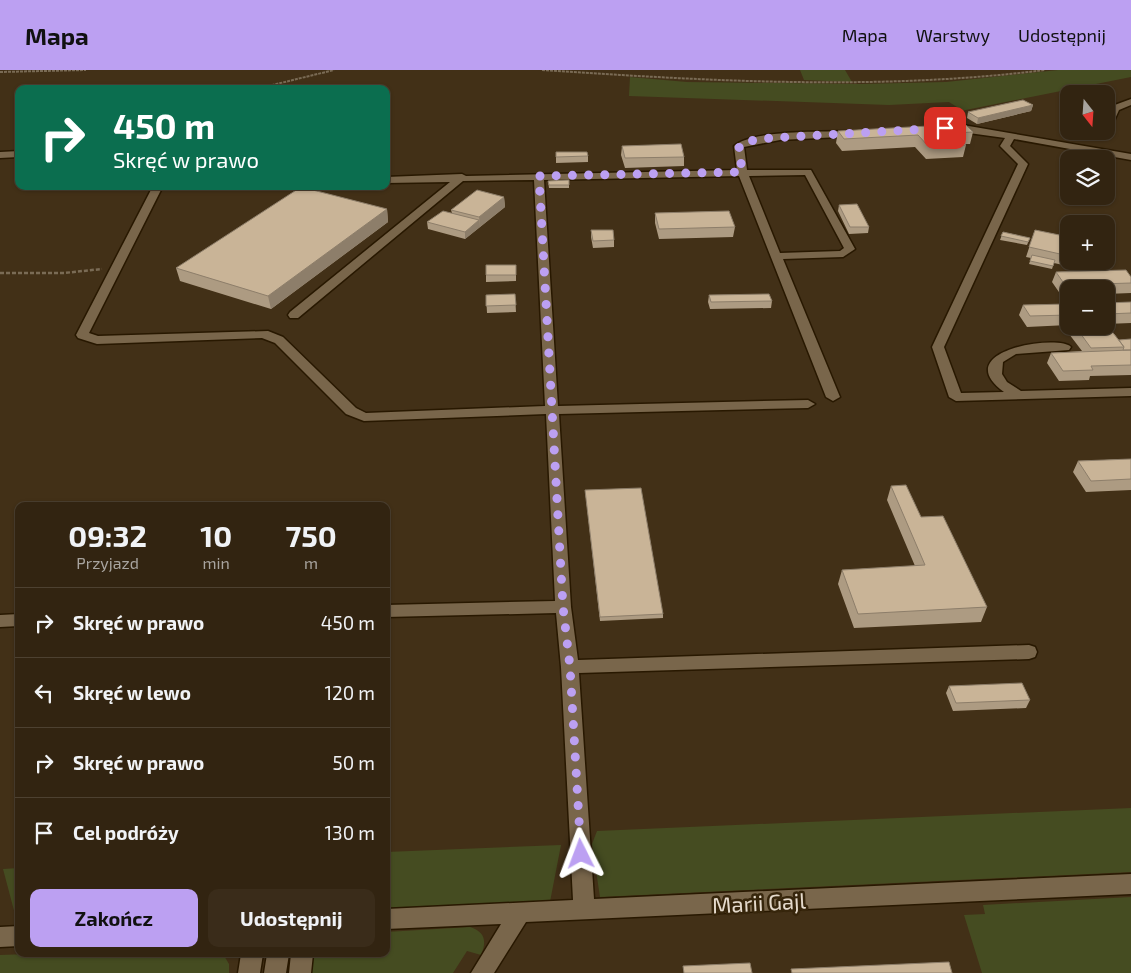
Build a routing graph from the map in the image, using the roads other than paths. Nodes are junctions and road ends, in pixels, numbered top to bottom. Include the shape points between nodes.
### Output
1 (1131, 102) edge
2 (1115, 108) edge
3 (944, 129) edge
4 (868, 133) edge
5 (1011, 136) junction
6 (1101, 140) edge
7 (1096, 150) joint
8 (0, 154) edge
9 (15, 154) edge
10 (1115, 154) edge
11 (1131, 157) edge
12 (742, 172) junction
13 (539, 176) junction
14 (462, 177) junction
15 (390, 180) edge
16 (156, 190) edge
17 (776, 256) junction
18 (294, 315) dead end
19 (1065, 347) dead end
20 (1131, 392) edge
21 (1018, 396) junction
22 (833, 397) dead end
23 (808, 404) dead end
24 (552, 410) junction
25 (563, 607) junction
26 (390, 611) edge
27 (15, 620) edge
28 (0, 621) edge
29 (1028, 652) dead end
30 (570, 667) junction
31 (1131, 884) edge
32 (584, 910) junction
33 (520, 913) junction
34 (390, 919) edge
35 (0, 936) edge
36 (15, 936) edge
37 (252, 957) edge
38 (278, 957) edge
39 (302, 957) edge
40 (249, 973) edge
41 (275, 973) edge
42 (300, 973) edge
43 (482, 973) edge

1 - 2 street
3 - 5 street via 963,128
4 - 12 street via 749,141 739,146
5 - 7 street
5 - 21 street via 1005,146 1023,164 938,347 956,397
6 - 7 street
8 - 9 street
10 - 11 street
12 - 13 street
12 - 17 street
12 - 17 street via 808,172 850,249 843,254
13 - 14 street
13 - 24 street
14 - 15 street
14 - 18 street
16 - 24 street via 82,335 97,340 264,334 279,340 351,411 364,417
17 - 22 street
19 - 21 street via 1018,349 997,361 996,374
20 - 21 street
23 - 24 street
24 - 25 street
25 - 26 street
25 - 30 street
27 - 28 street
29 - 30 street
30 - 32 street
31 - 32 street, Marii Gajl
32 - 33 street, Marii Gajl
33 - 34 street, Marii Gajl
33 - 43 street
35 - 36 street
37 - 40 street
38 - 41 street
39 - 42 street

